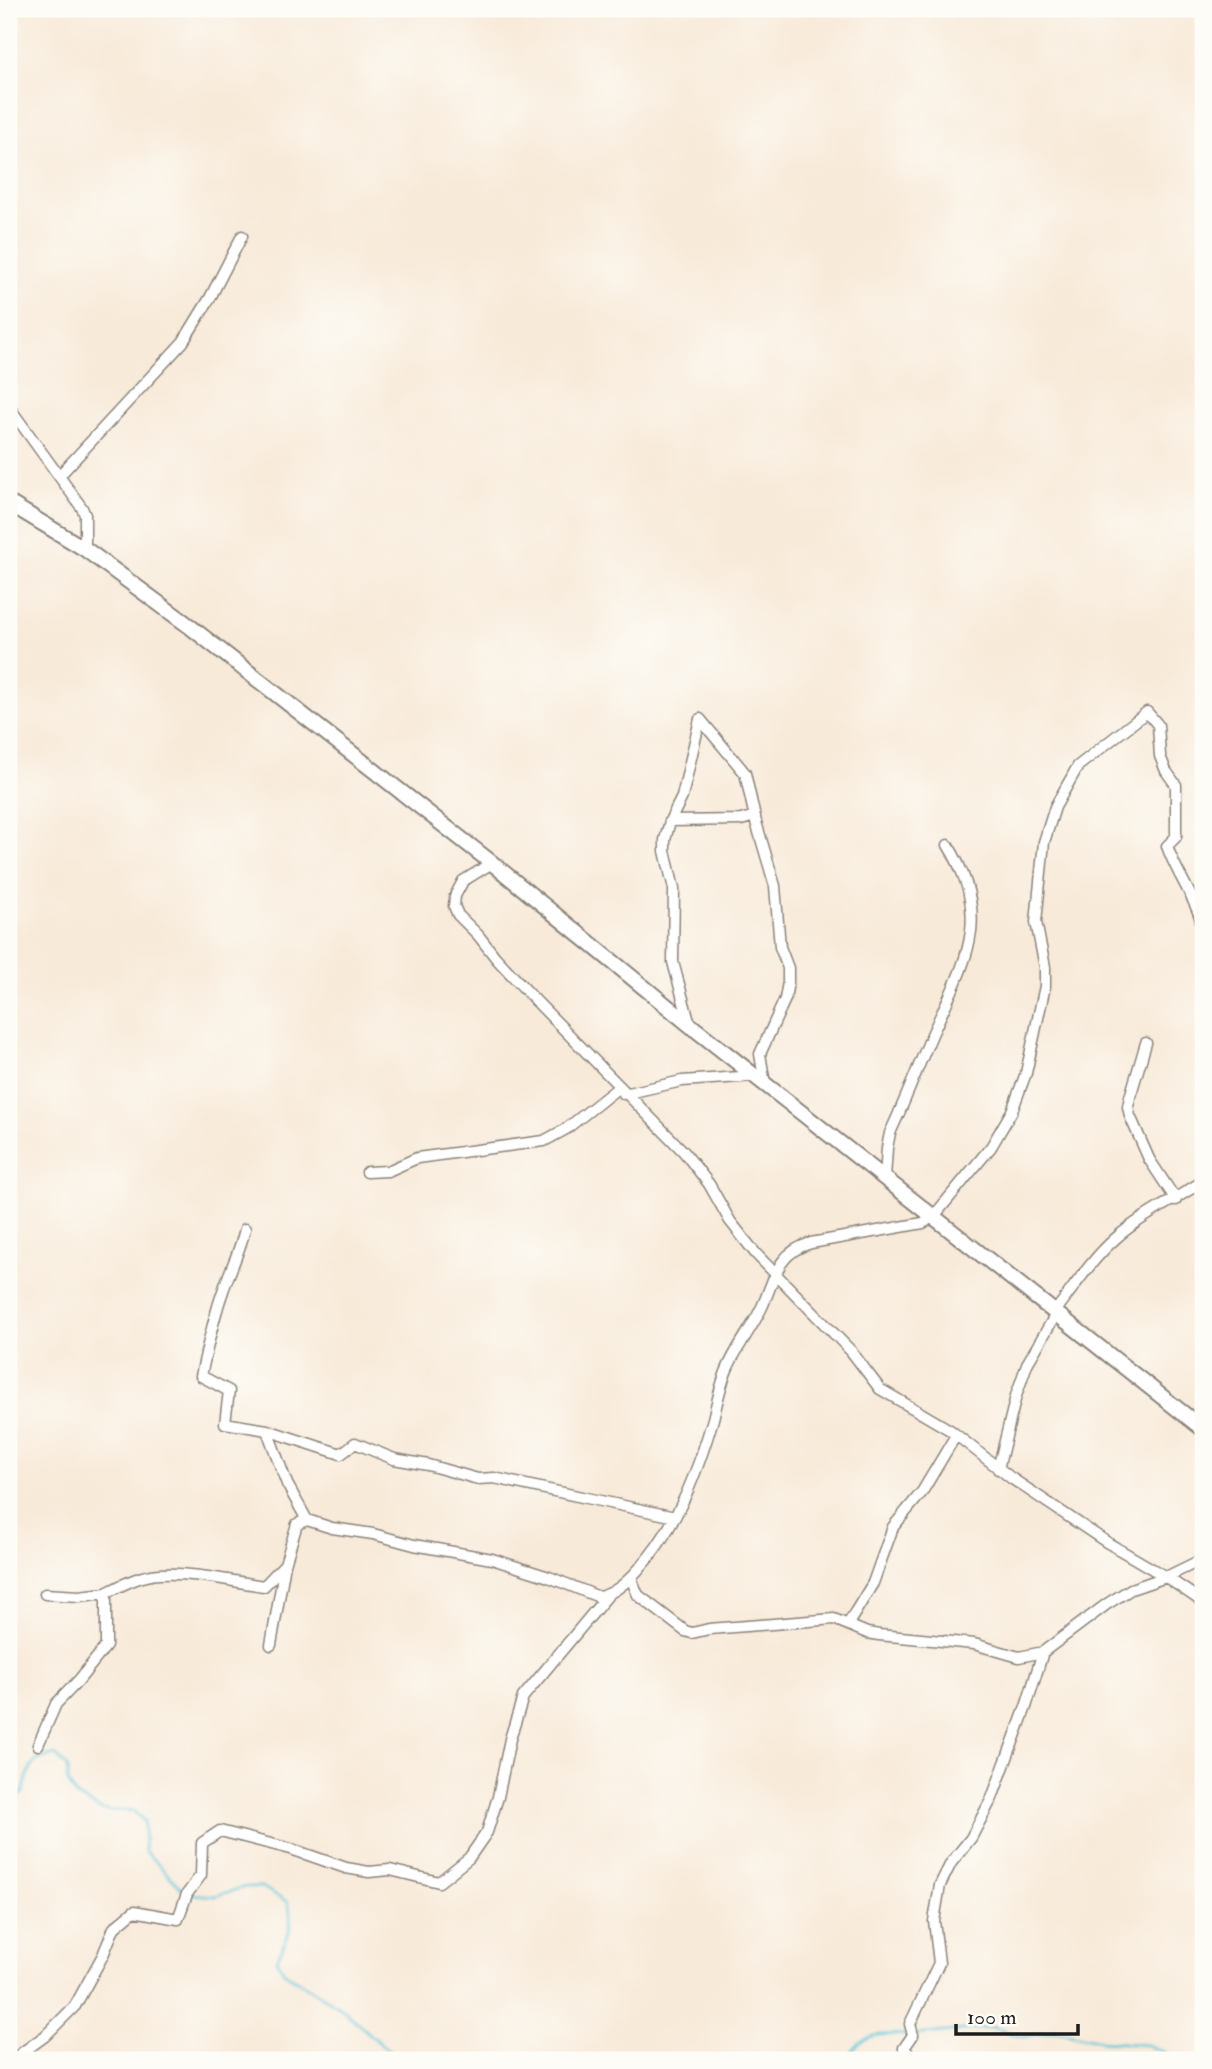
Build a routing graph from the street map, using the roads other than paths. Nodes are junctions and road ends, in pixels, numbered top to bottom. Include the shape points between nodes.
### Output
1 (242, 236) dead end
2 (9, 407) edge
3 (59, 476) junction
4 (9, 503) edge
5 (85, 550) junction
6 (755, 816) junction
7 (670, 821) junction
8 (948, 845) dead end
9 (492, 863) junction
10 (1203, 936) edge
11 (690, 1025) junction
12 (1146, 1043) dead end
13 (760, 1080) junction
14 (622, 1090) junction
15 (367, 1172) dead end
16 (885, 1178) junction
17 (1203, 1181) edge
18 (1176, 1200) junction
19 (934, 1216) junction
20 (245, 1229) dead end
21 (775, 1273) junction
22 (1055, 1313) junction
23 (1203, 1404) edge
24 (1200, 1426) edge
25 (267, 1430) junction
26 (956, 1435) junction
27 (999, 1469) junction
28 (675, 1517) junction
29 (307, 1520) junction
30 (1203, 1559) edge
31 (285, 1564) junction
32 (1166, 1577) junction
33 (631, 1578) junction
34 (106, 1593) junction
35 (45, 1594) dead end
36 (608, 1595) junction
37 (1203, 1602) edge
38 (848, 1623) junction
39 (271, 1645) dead end
40 (1043, 1652) junction
41 (38, 1745) dead end
42 (12, 2060) edge
43 (913, 2060) edge

1 - 3 street via 183,342
2 - 3 street
3 - 5 street via 85,515
4 - 5 main road
5 - 9 main road
6 - 7 street
6 - 7 street via 745,773 700,719 682,797
6 - 13 street via 775,886 780,947 788,968 785,999 760,1055
7 - 11 street via 665,851 674,889 673,962
8 - 16 street via 967,881 972,904 969,946 962,972 890,1133
9 - 11 main road
9 - 14 street via 463,881 455,897 458,915
10 - 19 street via 1199,914 1167,846 1176,837 1176,785 1160,756 1158,725 1147,712 1079,766 1055,807 1044,842 1036,922 1045,986 1026,1073 1012,1111 991,1147
11 - 13 main road
12 - 18 street via 1128,1107 1149,1159
13 - 14 street via 682,1081
13 - 16 main road
14 - 15 street via 544,1141 417,1158 388,1171
14 - 21 street via 684,1152 730,1220
16 - 19 main road
17 - 18 street
18 - 22 street via 1115,1239
19 - 21 street via 914,1226 866,1231 797,1247
19 - 22 main road
20 - 25 street via 223,1289 201,1376 229,1391 225,1423
21 - 26 street via 851,1351 880,1389
21 - 28 street via 725,1374 699,1464
22 - 24 main road
22 - 27 street via 1027,1364
23 - 24 street
25 - 28 street via 341,1454 355,1443 394,1459 457,1475 494,1478
25 - 29 street via 287,1484
26 - 27 street
26 - 38 street via 922,1492 893,1527 873,1583
27 - 32 street
28 - 33 street
29 - 31 street via 297,1524
29 - 36 street via 492,1559 599,1597
30 - 32 street
31 - 34 street via 264,1586 157,1574
31 - 39 street
32 - 37 street
32 - 40 street via 1119,1597
33 - 36 street
33 - 38 street via 638,1595 685,1632 820,1619
34 - 35 street
34 - 41 street via 106,1646 56,1704
36 - 42 street via 523,1697 487,1832 469,1858 439,1882 390,1870 346,1868 220,1831 202,1843 201,1875 187,1894 178,1919 134,1911 114,1928 75,2006
38 - 40 street via 867,1633 974,1644 1019,1657
40 - 43 street via 992,1798 940,1885 934,1922 939,1963 910,2024 913,2035 904,2048

